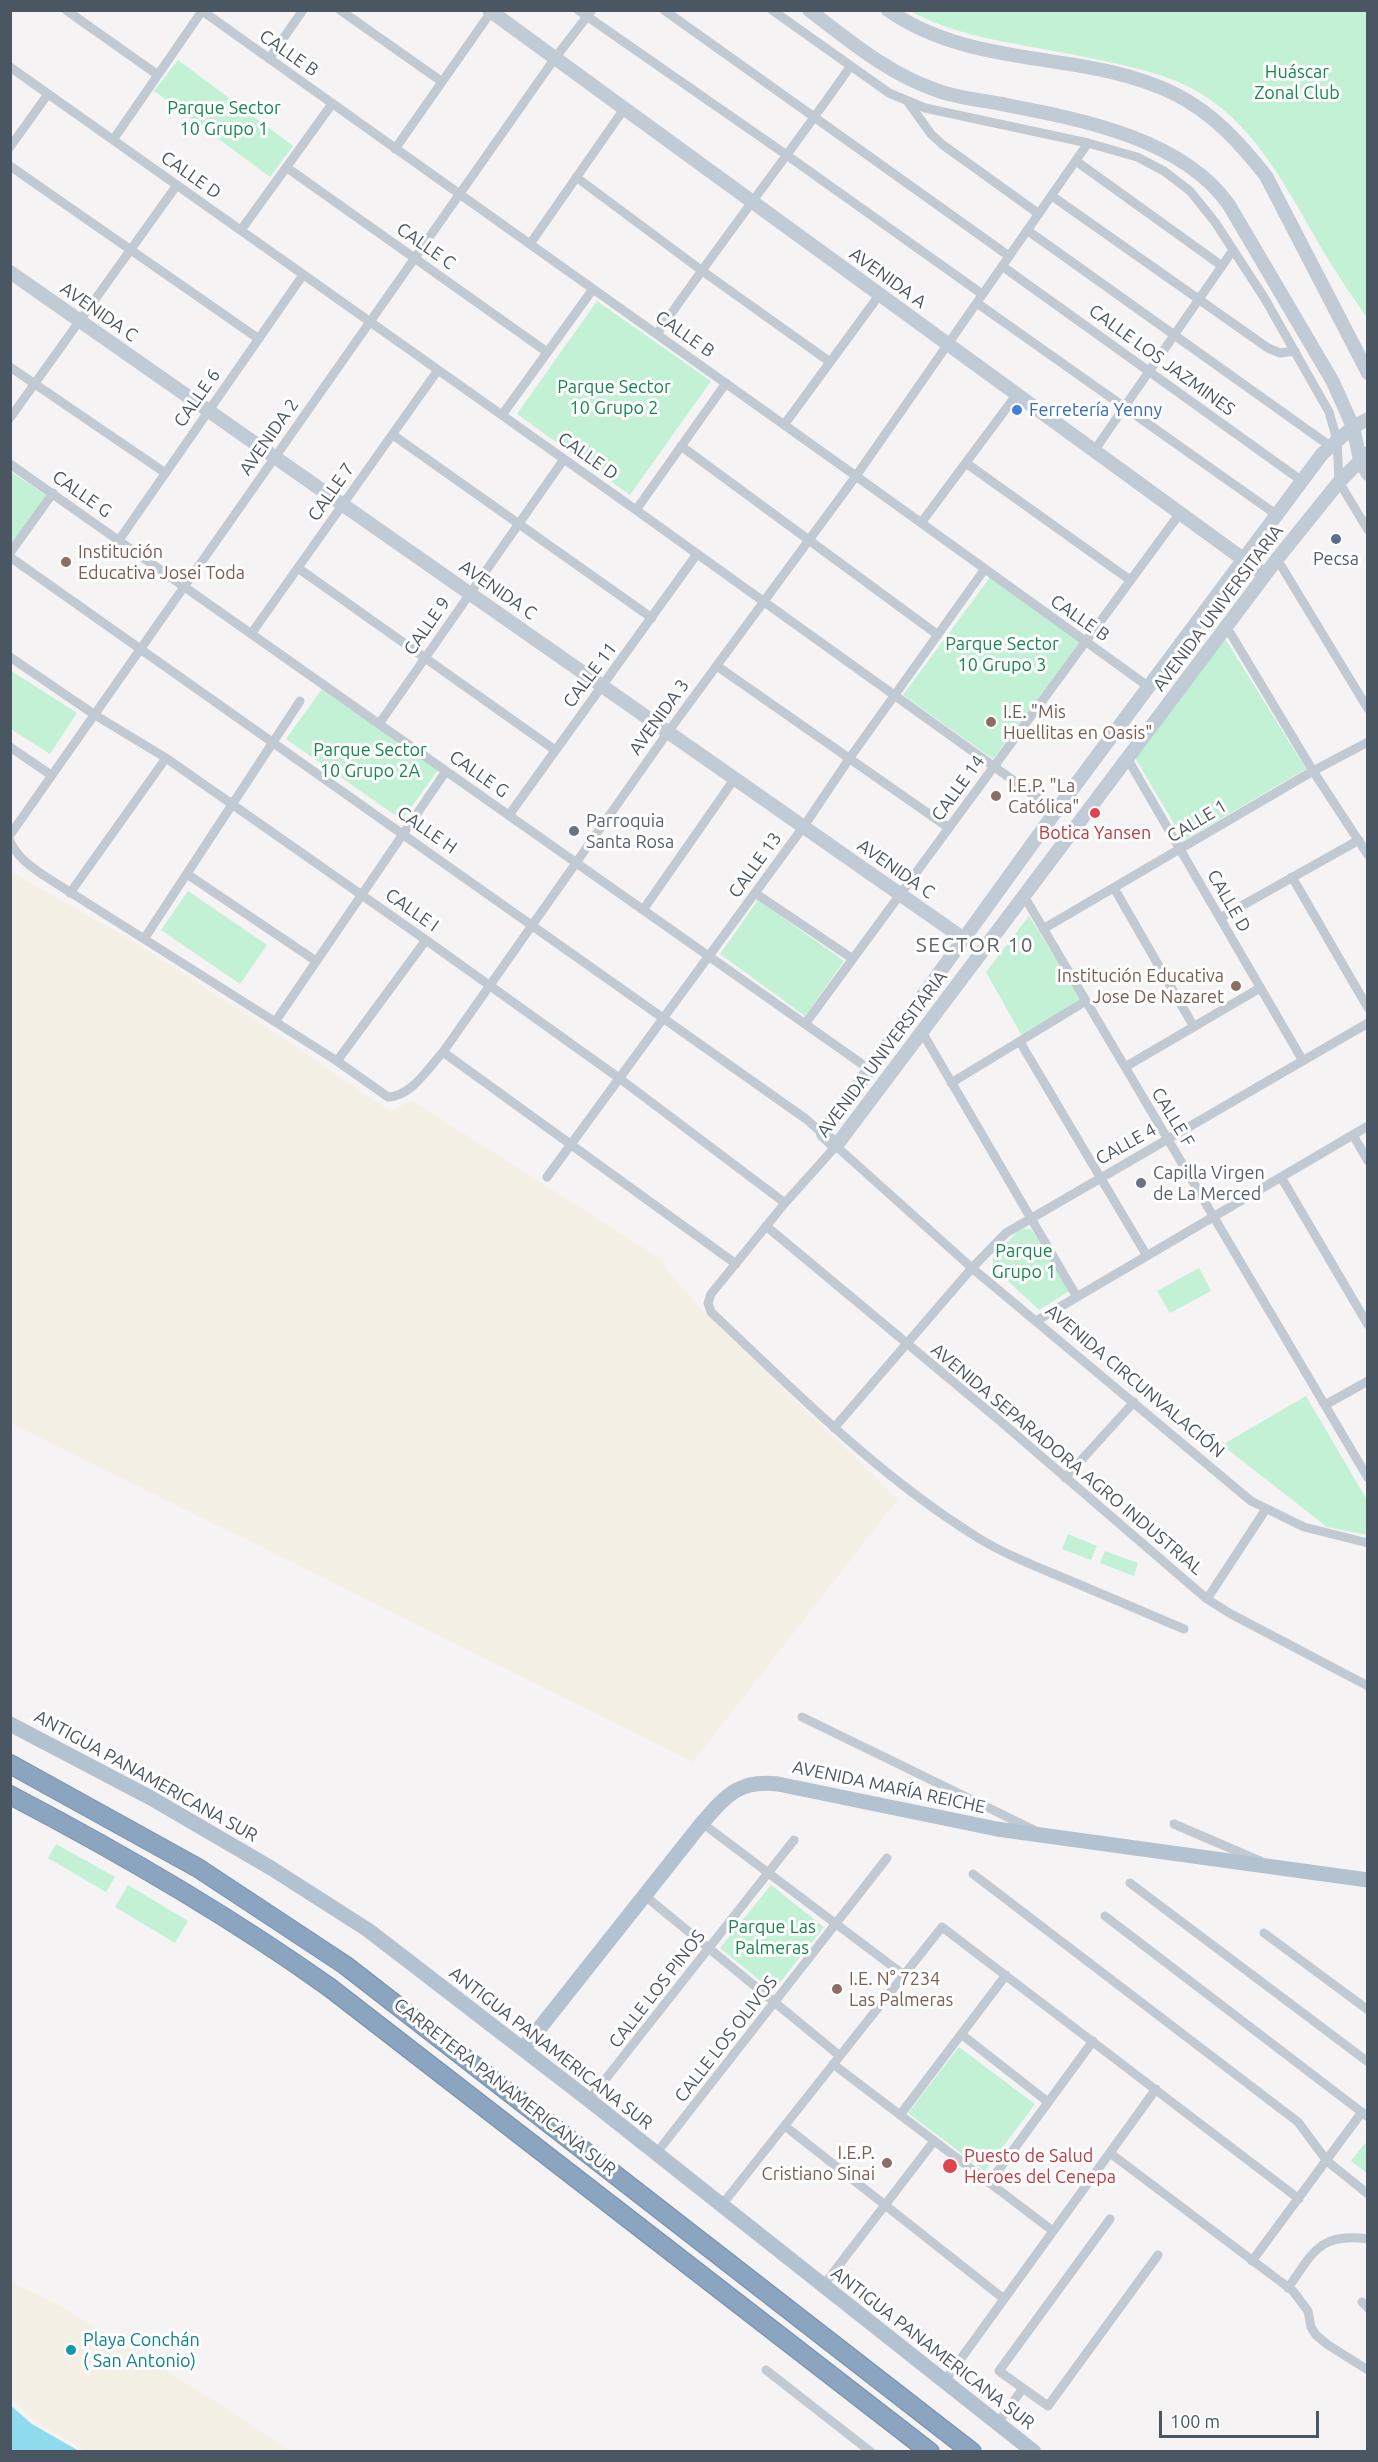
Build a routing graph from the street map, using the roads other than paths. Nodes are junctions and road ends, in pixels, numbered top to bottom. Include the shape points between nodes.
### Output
1 (66, 10) edge
2 (303, 10) edge
3 (340, 10) edge
4 (578, 10) edge
5 (664, 10) edge
6 (772, 10) edge
7 (809, 10) edge
8 (888, 10) edge
9 (201, 11) edge
10 (490, 11) edge
11 (589, 14) edge
12 (555, 58) junction
13 (269, 59) junction
14 (10, 67) edge
15 (850, 67) junction
16 (158, 75) junction
17 (441, 81) junction
18 (48, 94) junction
19 (908, 102) junction
20 (332, 104) junction
21 (624, 109) junction
22 (815, 118) junction
23 (113, 140) junction
24 (1088, 143) junction
25 (10, 147) edge
26 (396, 148) junction
27 (788, 156) junction
28 (1076, 161) junction
29 (10, 166) edge
30 (286, 167) junction
31 (576, 177) junction
32 (177, 185) junction
33 (459, 194) junction
34 (1052, 196) junction
35 (753, 202) junction
36 (1039, 214) junction
37 (241, 230) junction
38 (1027, 230) junction
39 (530, 244) junction
40 (131, 250) junction
41 (1233, 250) junction
42 (1009, 256) junction
43 (415, 258) junction
44 (1002, 266) junction
45 (1222, 267) junction
46 (701, 270) junction
47 (10, 272) edge
48 (303, 275) junction
49 (593, 289) junction
50 (880, 294) junction
51 (979, 298) junction
52 (1198, 300) junction
53 (80, 321) junction
54 (370, 322) junction
55 (1175, 333) junction
56 (657, 334) junction
57 (259, 339) junction
58 (948, 344) junction
59 (1295, 351) junction
60 (547, 352) junction
61 (830, 362) junction
62 (10, 367) edge
63 (438, 370) junction
64 (1149, 371) junction
65 (1368, 373) edge
66 (726, 383) junction
67 (34, 384) junction
68 (1017, 394) junction
69 (1125, 407) junction
70 (208, 410) junction
71 (502, 415) junction
72 (10, 418) edge
73 (1368, 418) edge
74 (784, 425) junction
75 (1353, 427) junction
76 (393, 435) junction
77 (1333, 442) junction
78 (681, 446) junction
79 (1094, 450) junction
80 (275, 457) junction
81 (1364, 457) edge
82 (564, 459) junction
83 (966, 463) junction
84 (10, 464) edge
85 (164, 472) junction
86 (1368, 474) edge
87 (856, 476) junction
88 (1302, 481) junction
89 (1339, 482) junction
90 (53, 493) junction
91 (343, 504) junction
92 (636, 510) junction
93 (1180, 513) junction
94 (1277, 515) junction
95 (921, 523) junction
96 (519, 524) junction
97 (1368, 530) edge
98 (118, 540) junction
99 (807, 540) junction
100 (697, 554) junction
101 (10, 555) edge
102 (1277, 559) junction
103 (1244, 560) junction
104 (298, 568) junction
105 (984, 570) junction
106 (1265, 575) junction
107 (1130, 580) junction
108 (185, 587) junction
109 (470, 593) junction
110 (764, 602) junction
111 (652, 618) junction
112 (1226, 626) junction
113 (251, 634) junction
114 (938, 635) junction
115 (1085, 642) junction
116 (141, 650) junction
117 (10, 657) edge
118 (424, 659) junction
119 (717, 666) junction
120 (603, 686) junction
121 (1149, 687) junction
122 (895, 696) junction
123 (300, 701) dead end
124 (1368, 709) edge
125 (95, 715) junction
126 (379, 724) junction
127 (668, 732) junction
128 (1368, 742) edge
129 (273, 743) junction
130 (10, 747) edge
131 (555, 750) junction
132 (166, 758) junction
133 (1127, 758) junction
134 (849, 759) junction
135 (994, 767) junction
136 (446, 771) junction
137 (1313, 771) junction
138 (51, 775) junction
139 (735, 778) junction
140 (233, 804) junction
141 (1056, 811) junction
142 (508, 815) junction
143 (804, 826) junction
144 (949, 828) junction
145 (403, 834) junction
146 (10, 835) edge
147 (1359, 840) junction
148 (10, 841) edge
149 (1180, 850) junction
150 (1368, 855) edge
151 (577, 863) junction
152 (187, 874) junction
153 (1292, 877) junction
154 (1114, 888) junction
155 (755, 892) junction
156 (70, 893) junction
157 (901, 894) junction
158 (362, 895) junction
159 (1024, 896) junction
160 (643, 910) junction
161 (1220, 918) junction
162 (533, 925) junction
163 (1043, 929) junction
164 (144, 939) junction
165 (964, 939) junction
166 (426, 940) junction
167 (709, 956) junction
168 (853, 960) junction
169 (316, 962) junction
170 (490, 987) junction
171 (1260, 988) junction
172 (1086, 1001) junction
173 (1368, 1008) edge
174 (664, 1017) junction
175 (274, 1022) junction
176 (1368, 1023) edge
177 (805, 1024) junction
178 (1194, 1027) junction
179 (922, 1032) junction
180 (1020, 1042) junction
181 (443, 1052) junction
182 (337, 1061) junction
183 (1303, 1061) junction
184 (1125, 1067) junction
185 (869, 1069) junction
186 (620, 1078) junction
187 (951, 1083) junction
188 (1368, 1126) edge
189 (822, 1134) junction
190 (1353, 1135) junction
191 (1168, 1140) junction
192 (572, 1143) junction
193 (836, 1146) junction
194 (1368, 1161) edge
195 (547, 1177) dead end
196 (1101, 1177) junction
197 (1281, 1177) junction
198 (785, 1203) junction
199 (1030, 1217) junction
200 (1213, 1217) junction
201 (766, 1226) junction
202 (1148, 1256) junction
203 (736, 1264) junction
204 (972, 1268) junction
205 (1077, 1297) junction
206 (1036, 1321) junction
207 (1368, 1326) edge
208 (907, 1344) junction
209 (1368, 1381) edge
210 (1134, 1402) junction
211 (1325, 1405) junction
212 (834, 1428) junction
213 (1065, 1478) junction
214 (1368, 1478) edge
215 (1266, 1509) junction
216 (1368, 1543) edge
217 (1207, 1599) junction
218 (1184, 1629) dead end
219 (1368, 1686) edge
220 (802, 1717) dead end
221 (10, 1724) edge
222 (10, 1764) edge
223 (10, 1795) edge
224 (702, 1823) junction
225 (1174, 1824) dead end
226 (1045, 1836) junction
227 (794, 1840) dead end
228 (887, 1858) dead end
229 (1274, 1867) junction
230 (769, 1874) junction
231 (973, 1874) dead end
232 (1368, 1880) edge
233 (1130, 1883) dead end
234 (644, 1895) junction
235 (1105, 1916) dead end
236 (837, 1924) junction
237 (1264, 1933) dead end
238 (709, 1949) junction
239 (904, 1975) junction
240 (1006, 1975) junction
241 (775, 2003) junction
242 (1368, 2010) edge
243 (961, 2034) junction
244 (1093, 2041) junction
245 (523, 2049) junction
246 (840, 2056) junction
247 (1368, 2062) edge
248 (833, 2064) junction
249 (1156, 2089) junction
250 (589, 2100) junction
251 (1048, 2102) junction
252 (900, 2115) junction
253 (1365, 2115) edge
254 (785, 2126) junction
255 (934, 2141) junction
256 (1110, 2153) junction
257 (656, 2154) junction
258 (1327, 2162) junction
259 (989, 2182) junction
260 (1368, 2194) edge
261 (1299, 2199) junction
262 (885, 2205) junction
263 (721, 2206) junction
264 (1110, 2219) dead end
265 (1053, 2231) junction
266 (1368, 2239) edge
267 (1158, 2255) dead end
268 (1252, 2260) junction
269 (823, 2286) junction
270 (1288, 2288) junction
271 (1004, 2299) junction
272 (766, 2370) dead end
273 (1368, 2370) edge
274 (944, 2382) junction
275 (1023, 2388) junction
276 (998, 2423) junction
277 (871, 2451) edge
278 (930, 2451) edge
279 (972, 2451) edge
280 (1034, 2451) edge

1 - 16 street
2 - 13 street
3 - 17 street
4 - 11 street
5 - 22 street
6 - 15 street
7 - 75 street via 911,81 938,91 1118,132 1205,177 1219,190 1237,219 1333,382
8 - 65 street via 937,38 1126,77 1175,94 1200,109 1222,126 1266,176
9 - 13 street, CALLE B
9 - 16 street
10 - 12 street, AVENIDA A
10 - 17 street
11 - 12 street, AVENIDA 2
11 - 27 street
12 - 21 street, AVENIDA A
12 - 33 street, AVENIDA 2
13 - 20 street, CALLE B
14 - 18 street, CALLE D
15 - 19 street
15 - 22 street
16 - 23 street
17 - 26 street
18 - 23 street, CALLE D
18 - 25 street
19 - 24 street
19 - 36 street via 943,145
20 - 26 street, CALLE B
20 - 30 street
21 - 31 street
21 - 35 street, AVENIDA A
22 - 27 street
22 - 42 street
23 - 32 street, CALLE D
24 - 28 street, AVENIDA 3
24 - 41 street via 1137,157 1179,181 1202,203
26 - 33 street, CALLE B
27 - 35 street
27 - 51 street
28 - 34 street, AVENIDA 3
28 - 45 street
29 - 40 street
30 - 37 street
30 - 43 street, CALLE C
31 - 39 street
31 - 46 street
32 - 37 street, CALLE D
32 - 40 street
33 - 39 street, CALLE B
33 - 43 street, AVENIDA 2
34 - 36 street, AVENIDA 3
34 - 52 street
35 - 46 street
35 - 50 street, AVENIDA A
36 - 38 street, AVENIDA 3
37 - 48 street, CALLE D
38 - 42 street, AVENIDA 3
38 - 55 street
39 - 49 street, CALLE B
40 - 53 street
40 - 57 street
41 - 45 street
41 - 59 street
42 - 44 street, AVENIDA 3
43 - 54 street, AVENIDA 2
43 - 60 street, CALLE C
44 - 51 street, AVENIDA 3
44 - 64 street, CALLE LOS JAZMINES
45 - 52 street
46 - 56 street
46 - 61 street
47 - 53 street, AVENIDA C
48 - 54 street, CALLE D
48 - 57 street, CALLE 6
49 - 56 street, CALLE B
49 - 60 street
50 - 58 street, AVENIDA A
50 - 61 street
51 - 58 street, AVENIDA 3
51 - 69 street
52 - 55 street
52 - 59 street via 1275,352
53 - 67 street
53 - 70 street, AVENIDA C
54 - 63 street, CALLE D
54 - 80 street, AVENIDA 2
55 - 64 street
55 - 77 street
56 - 66 street, CALLE B
57 - 70 street, CALLE 6
58 - 68 street, AVENIDA A
58 - 87 street, AVENIDA 3
59 - 77 street via 1329,412
60 - 71 street
61 - 74 street
62 - 67 street
63 - 71 street, CALLE D
63 - 76 street, CALLE 7
64 - 69 street
64 - 88 street, CALLE LOS JAZMINES
66 - 74 street, CALLE B
66 - 78 street
67 - 72 street
67 - 85 street
68 - 79 street, AVENIDA A
68 - 83 street
69 - 79 street
69 - 94 street
70 - 80 street, AVENIDA C
70 - 85 street, CALLE 6
71 - 82 street, CALLE D
73 - 75 street, AVENIDA UNIVERSITARIA
74 - 87 street, CALLE B
75 - 77 street, AVENIDA UNIVERSITARIA
75 - 81 street
76 - 91 street, CALLE 7
76 - 96 street
77 - 88 street, AVENIDA UNIVERSITARIA
77 - 89 street
78 - 92 street
78 - 99 street
79 - 93 street, AVENIDA A
80 - 91 street, AVENIDA C
80 - 108 street, AVENIDA 2
81 - 86 street
81 - 89 street, AVENIDA UNIVERSITARIA
82 - 92 street, CALLE D
82 - 96 street, CALLE 9
83 - 95 street
83 - 107 street
84 - 90 street, CALLE G
85 - 98 street, CALLE 6
87 - 95 street, CALLE B
87 - 99 street, AVENIDA 3
88 - 94 street, AVENIDA UNIVERSITARIA
89 - 97 street
89 - 102 street, AVENIDA UNIVERSITARIA
90 - 98 street, CALLE G
90 - 101 street
91 - 104 street, CALLE 7
91 - 109 street, AVENIDA C
92 - 100 street, CALLE D
93 - 103 street, AVENIDA A
93 - 107 street, CALLE 14
94 - 103 street, AVENIDA UNIVERSITARIA
95 - 105 street, CALLE B
96 - 109 street, CALLE 9
96 - 111 street
98 - 108 street, CALLE G
99 - 110 street, AVENIDA 3
99 - 114 street
100 - 110 street, CALLE D
100 - 111 street, CALLE 11
101 - 116 street, CALLE H
102 - 106 street, AVENIDA UNIVERSITARIA
102 - 124 street
103 - 106 street, AVENIDA A
103 - 121 street, AVENIDA UNIVERSITARIA
104 - 113 street, CALLE 7
104 - 118 street
105 - 114 street, CALLE 13
105 - 115 street, CALLE B
106 - 112 street, AVENIDA UNIVERSITARIA
107 - 115 street, CALLE 14
108 - 113 street, CALLE G
108 - 116 street, AVENIDA 2
109 - 118 street, CALLE 9
109 - 120 street, AVENIDA C
110 - 119 street, AVENIDA 3
110 - 122 street, CALLE D
111 - 120 street, CALLE 11
112 - 133 street, AVENIDA UNIVERSITARIA
112 - 137 street
113 - 126 street, CALLE G
114 - 122 street, CALLE 13
115 - 121 street, CALLE B
115 - 135 street, CALLE 14
116 - 125 street, AVENIDA 2
116 - 129 street, CALLE H
117 - 125 street, CALLE I
118 - 126 street, CALLE 9
118 - 131 street
119 - 127 street, AVENIDA 3
119 - 134 street
120 - 127 street, AVENIDA C
120 - 131 street, CALLE 11
121 - 141 street, AVENIDA UNIVERSITARIA
122 - 134 street, CALLE 13
122 - 135 street, CALLE D
123 - 129 street
125 - 132 street, CALLE I
125 - 138 street, AVENIDA 2
126 - 136 street, CALLE G
127 - 139 street, AVENIDA C
127 - 151 street, AVENIDA 3
128 - 137 street, CALLE 1
129 - 140 street
129 - 145 street, CALLE H
130 - 138 street
131 - 142 street, CALLE 11
132 - 140 street, CALLE I
132 - 156 street
133 - 149 street, CALLE D
133 - 159 street, AVENIDA UNIVERSITARIA
134 - 143 street, CALLE 13
134 - 144 street
135 - 141 street, CALLE D
135 - 144 street, CALLE 14
136 - 142 street, CALLE G
136 - 145 street
137 - 147 street
137 - 149 street, CALLE 1
138 - 146 street, AVENIDA 2
139 - 143 street, AVENIDA C
139 - 160 street
140 - 152 street
140 - 158 street, CALLE I
141 - 165 street, AVENIDA UNIVERSITARIA
142 - 151 street, CALLE G
143 - 155 street, CALLE 13
143 - 157 street, AVENIDA C
144 - 157 street, CALLE 14
145 - 158 street
145 - 162 street, CALLE H
147 - 150 street
147 - 153 street
148 - 156 street via 25,862
149 - 154 street, CALLE 1
149 - 161 street, CALLE D
151 - 160 street, CALLE G
151 - 162 street, AVENIDA 3
152 - 164 street
152 - 169 street
153 - 161 street
153 - 173 street
154 - 163 street, CALLE 1
154 - 178 street
155 - 167 street, CALLE 13
155 - 168 street
156 - 164 street
157 - 165 street, AVENIDA C
157 - 168 street, CALLE 14
158 - 166 street, CALLE I
158 - 169 street
159 - 163 street, CALLE F
159 - 179 street, AVENIDA UNIVERSITARIA
160 - 167 street, CALLE G
161 - 171 street, CALLE D
162 - 170 street, AVENIDA 3
162 - 174 street, CALLE H
163 - 172 street, CALLE F
164 - 175 street
165 - 185 street, AVENIDA UNIVERSITARIA
166 - 170 street, CALLE I
166 - 182 street
167 - 174 street, CALLE 13
167 - 177 street, CALLE G
168 - 177 street, CALLE 14
169 - 175 street
170 - 181 street, AVENIDA 3
170 - 186 street, CALLE I
171 - 178 street
171 - 183 street, CALLE D
172 - 180 street
172 - 184 street, CALLE F
174 - 186 street, CALLE 13
174 - 189 street, CALLE H
175 - 182 street
176 - 183 street, CALLE 4
177 - 185 street, CALLE G
178 - 184 street
179 - 187 street
179 - 193 street, AVENIDA UNIVERSITARIA
180 - 187 street
180 - 196 street
181 - 182 street, AVENIDA 3 via 406,1092 388,1097
181 - 192 street
183 - 191 street, CALLE 4
184 - 191 street, CALLE F
185 - 189 street, AVENIDA UNIVERSITARIA
186 - 192 street, CALLE 13
186 - 198 street, CALLE I
187 - 199 street
188 - 190 street
189 - 193 street, AVENIDA CIRCUNVALACIÓN
190 - 194 street
190 - 197 street
191 - 196 street, CALLE 4
191 - 200 street, CALLE F
192 - 195 street, CALLE 13
192 - 203 street
193 - 198 street, AVENIDA UNIVERSITARIA
193 - 204 street, AVENIDA CIRCUNVALACIÓN
196 - 199 street, CALLE 4
196 - 202 street
197 - 200 street
197 - 207 street
198 - 201 street, AVENIDA UNIVERSITARIA
199 - 204 street, CALLE 4 via 992,1245
199 - 205 street
200 - 202 street
200 - 211 street, CALLE F
201 - 203 street, AVENIDA UNIVERSITARIA
201 - 208 street, AVENIDA SEPARADORA AGRO INDUSTRIAL
202 - 205 street
203 - 212 street, AVENIDA UNIVERSITARIA via 711,1294 711,1312
204 - 206 street, AVENIDA CIRCUNVALACIÓN
204 - 208 street, CALLE 4
205 - 206 street
206 - 210 street, AVENIDA CIRCUNVALACIÓN
208 - 212 street, CALLE 4
208 - 213 street, AVENIDA SEPARADORA AGRO INDUSTRIAL
209 - 211 street
210 - 213 street
210 - 215 street, AVENIDA CIRCUNVALACIÓN via 1251,1501
211 - 214 street, CALLE F
212 - 218 street via 878,1465 981,1539 1020,1560
213 - 217 street, AVENIDA SEPARADORA AGRO INDUSTRIAL
215 - 216 street, AVENIDA CIRCUNVALACIÓN via 1304,1527
215 - 217 street
217 - 219 street, AVENIDA SEPARADORA AGRO INDUSTRIAL
220 - 226 street
221 - 245 main road, ANTIGUA PANAMERICANA SUR via 151,1798 280,1874 368,1930
222 - 279 highway, CARRETERA PANAMERICANA SUR via 198,1868 345,1965
223 - 278 highway, CARRETERA PANAMERICANA SUR via 199,1900 329,1987
224 - 226 main road, AVENIDA MARÍA REICHE via 731,1792 766,1782
224 - 230 street
224 - 234 main road, AVENIDA MARÍA REICHE
225 - 229 street
226 - 229 main road, AVENIDA MARÍA REICHE
227 - 230 street, CALLE LOS PINOS
228 - 236 street, CALLE LOS OLIVOS
229 - 232 main road, AVENIDA MARÍA REICHE
230 - 236 street
230 - 238 street, CALLE LOS PINOS
231 - 258 street via 1298,2122
233 - 247 street
234 - 238 street
234 - 245 main road, AVENIDA MARÍA REICHE
235 - 253 street
236 - 239 street
236 - 241 street, CALLE LOS OLIVOS
237 - 242 street
238 - 241 street
238 - 250 street, CALLE LOS PINOS
239 - 240 street via 942,1927
239 - 246 street
240 - 243 street
240 - 244 street
241 - 246 street
241 - 257 street, CALLE LOS OLIVOS
243 - 251 street
243 - 252 street
244 - 249 street
244 - 251 street
245 - 250 main road, ANTIGUA PANAMERICANA SUR
246 - 248 street
248 - 252 street
248 - 254 street
249 - 256 street
249 - 261 street
250 - 257 main road, ANTIGUA PANAMERICANA SUR
251 - 259 street
252 - 255 street
253 - 258 street
254 - 262 street
254 - 263 street
255 - 259 street
255 - 262 street
256 - 265 street
256 - 268 street
257 - 263 main road, ANTIGUA PANAMERICANA SUR
258 - 260 street
258 - 261 street
259 - 265 street
261 - 268 street
262 - 269 street
262 - 271 street
263 - 269 main road, ANTIGUA PANAMERICANA SUR
264 - 275 street via 999,2371
265 - 271 street
266 - 270 street via 1346,2237 1325,2242
267 - 275 street via 1048,2406
268 - 270 street
269 - 274 main road, ANTIGUA PANAMERICANA SUR
270 - 273 street via 1308,2311 1316,2335
271 - 274 street
272 - 277 street
274 - 276 main road, ANTIGUA PANAMERICANA SUR
275 - 276 street
276 - 280 main road, ANTIGUA PANAMERICANA SUR

